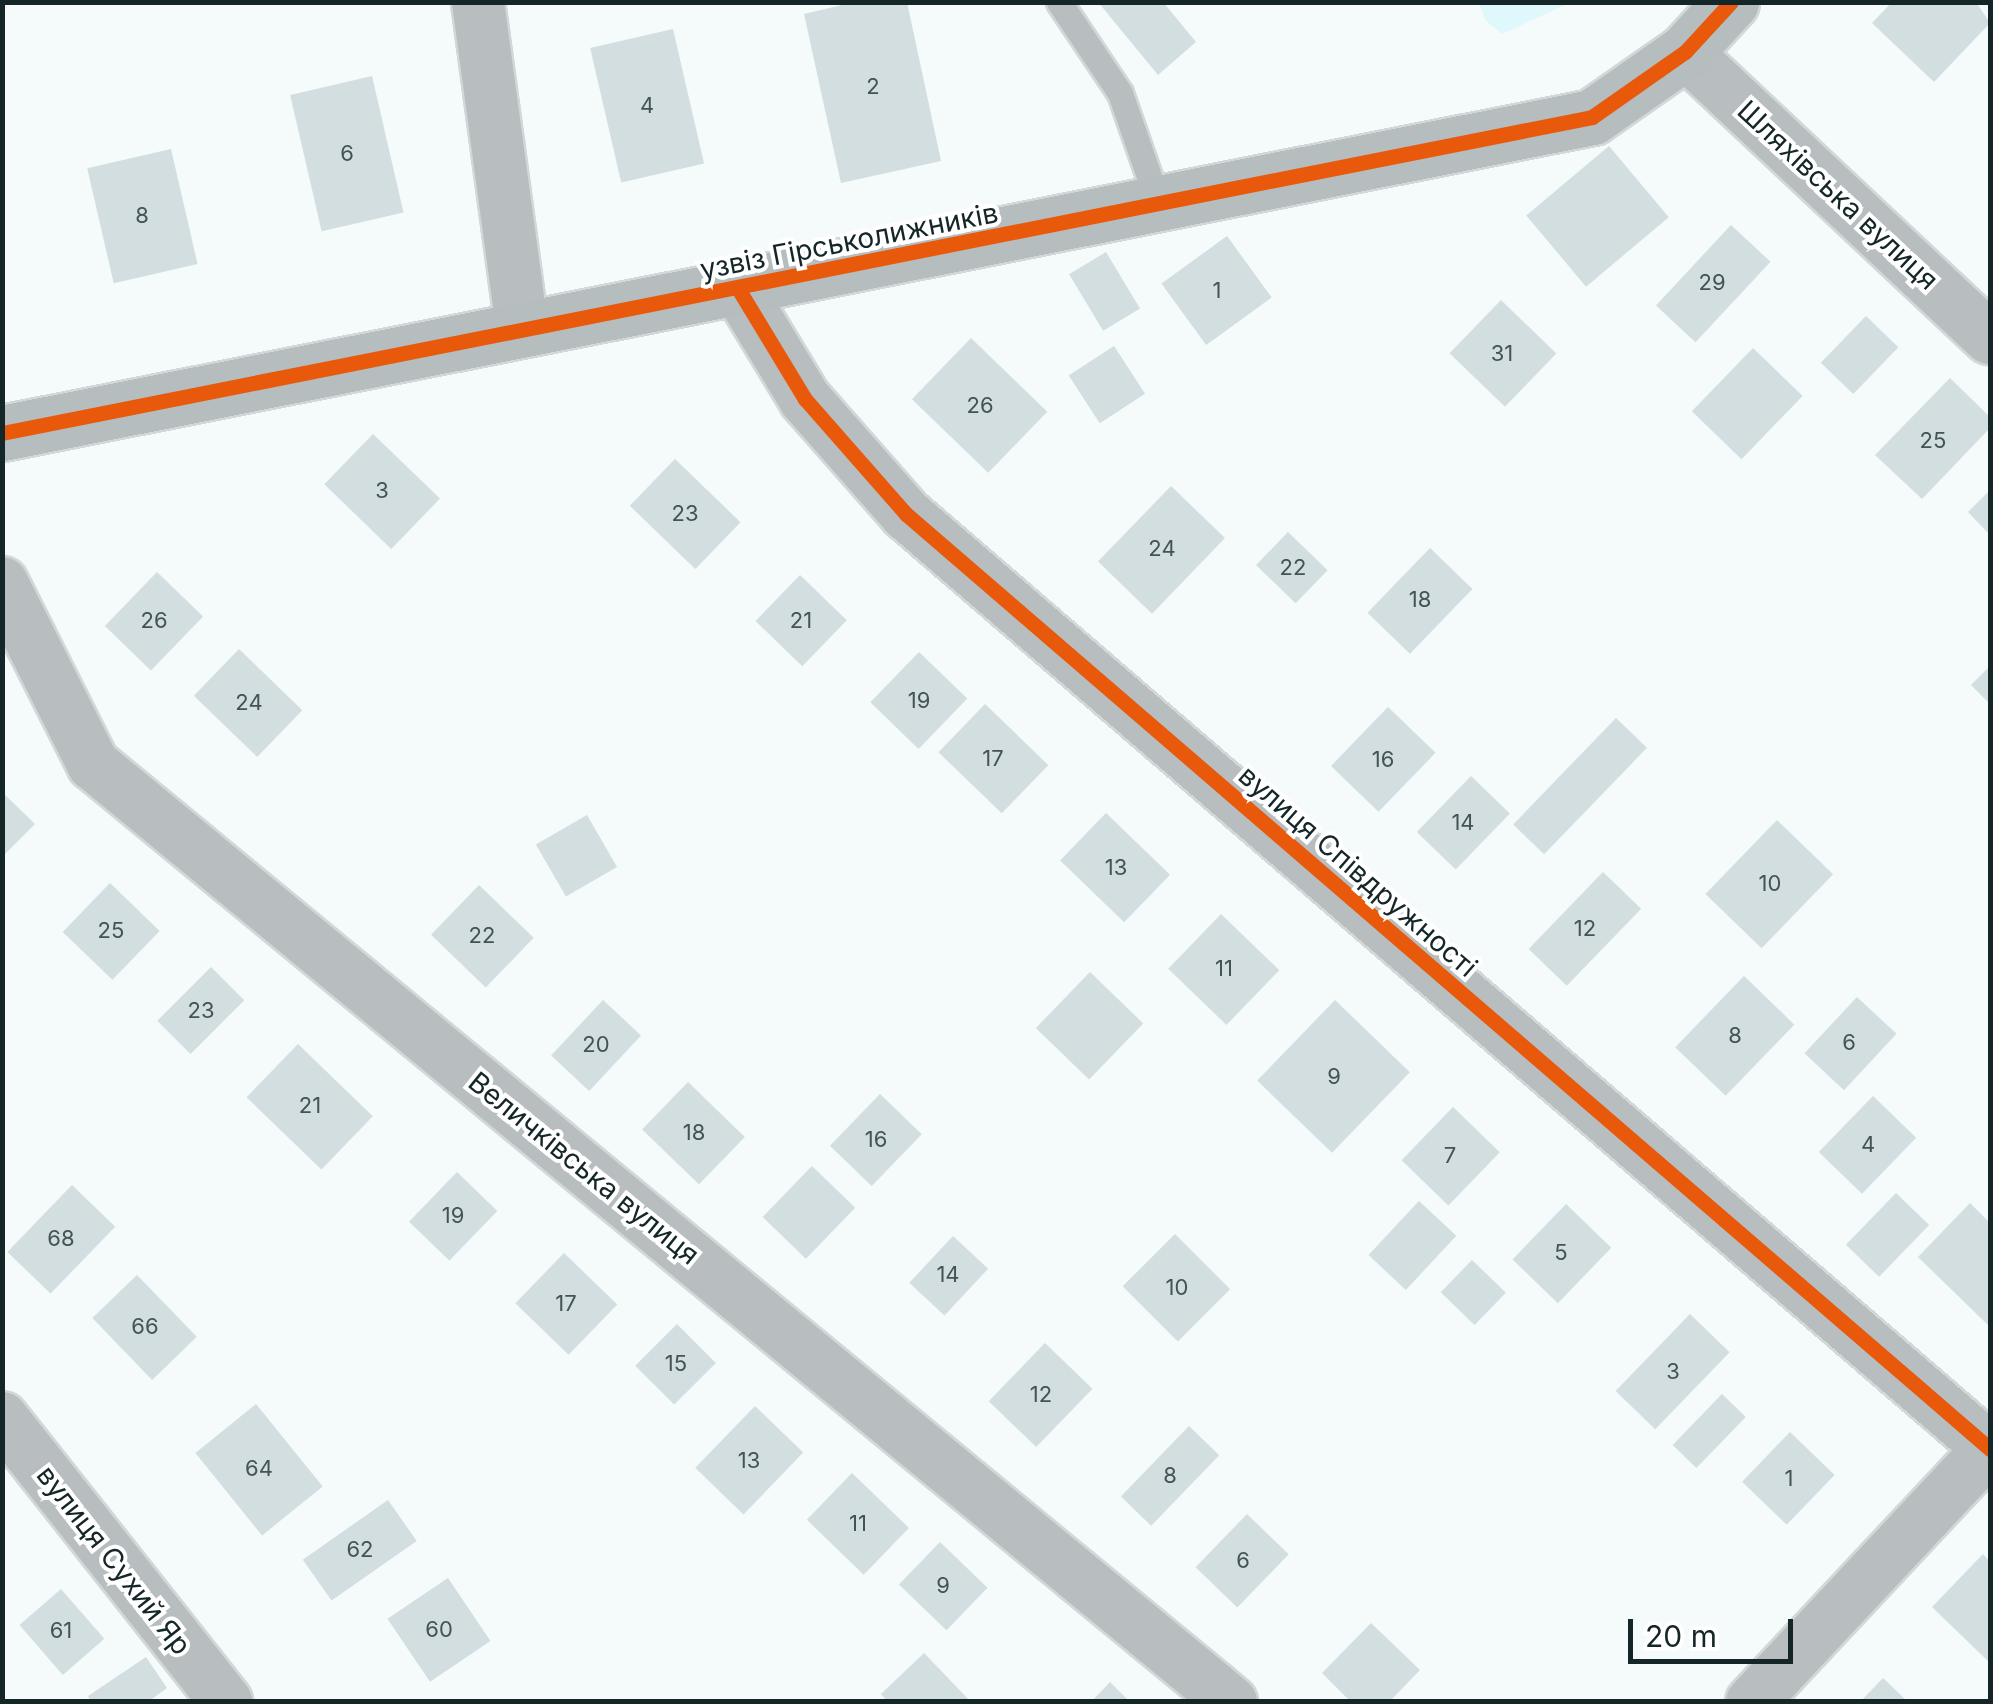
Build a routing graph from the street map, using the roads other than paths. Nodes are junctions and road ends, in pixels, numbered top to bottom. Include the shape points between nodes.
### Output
1 (478, 2) edge
2 (1059, 2) edge
3 (1732, 2) edge
4 (1686, 52) junction
5 (1158, 205) junction
6 (739, 290) junction
7 (522, 328) junction
8 (1990, 338) edge
9 (2, 433) edge
10 (2, 583) edge
11 (2, 1418) edge
12 (1990, 1449) edge
13 (226, 1702) edge
14 (1231, 1702) edge
15 (1752, 1702) edge

1 - 7 street
2 - 5 lane via 1120,92
3 - 4 street, узвіз Гірськолижників
4 - 5 street, узвіз Гірськолижників via 1592,117
4 - 8 street, Шляхівська вулиця
5 - 6 street, узвіз Гірськолижників
6 - 7 street, узвіз Гірськолижників
6 - 12 street, вулиця Співдружності via 805,399 906,514
7 - 9 street, узвіз Гірськолижників
10 - 14 street, Величківська вулиця via 93,764
11 - 13 street, вулиця Сухий Яр
12 - 15 street

